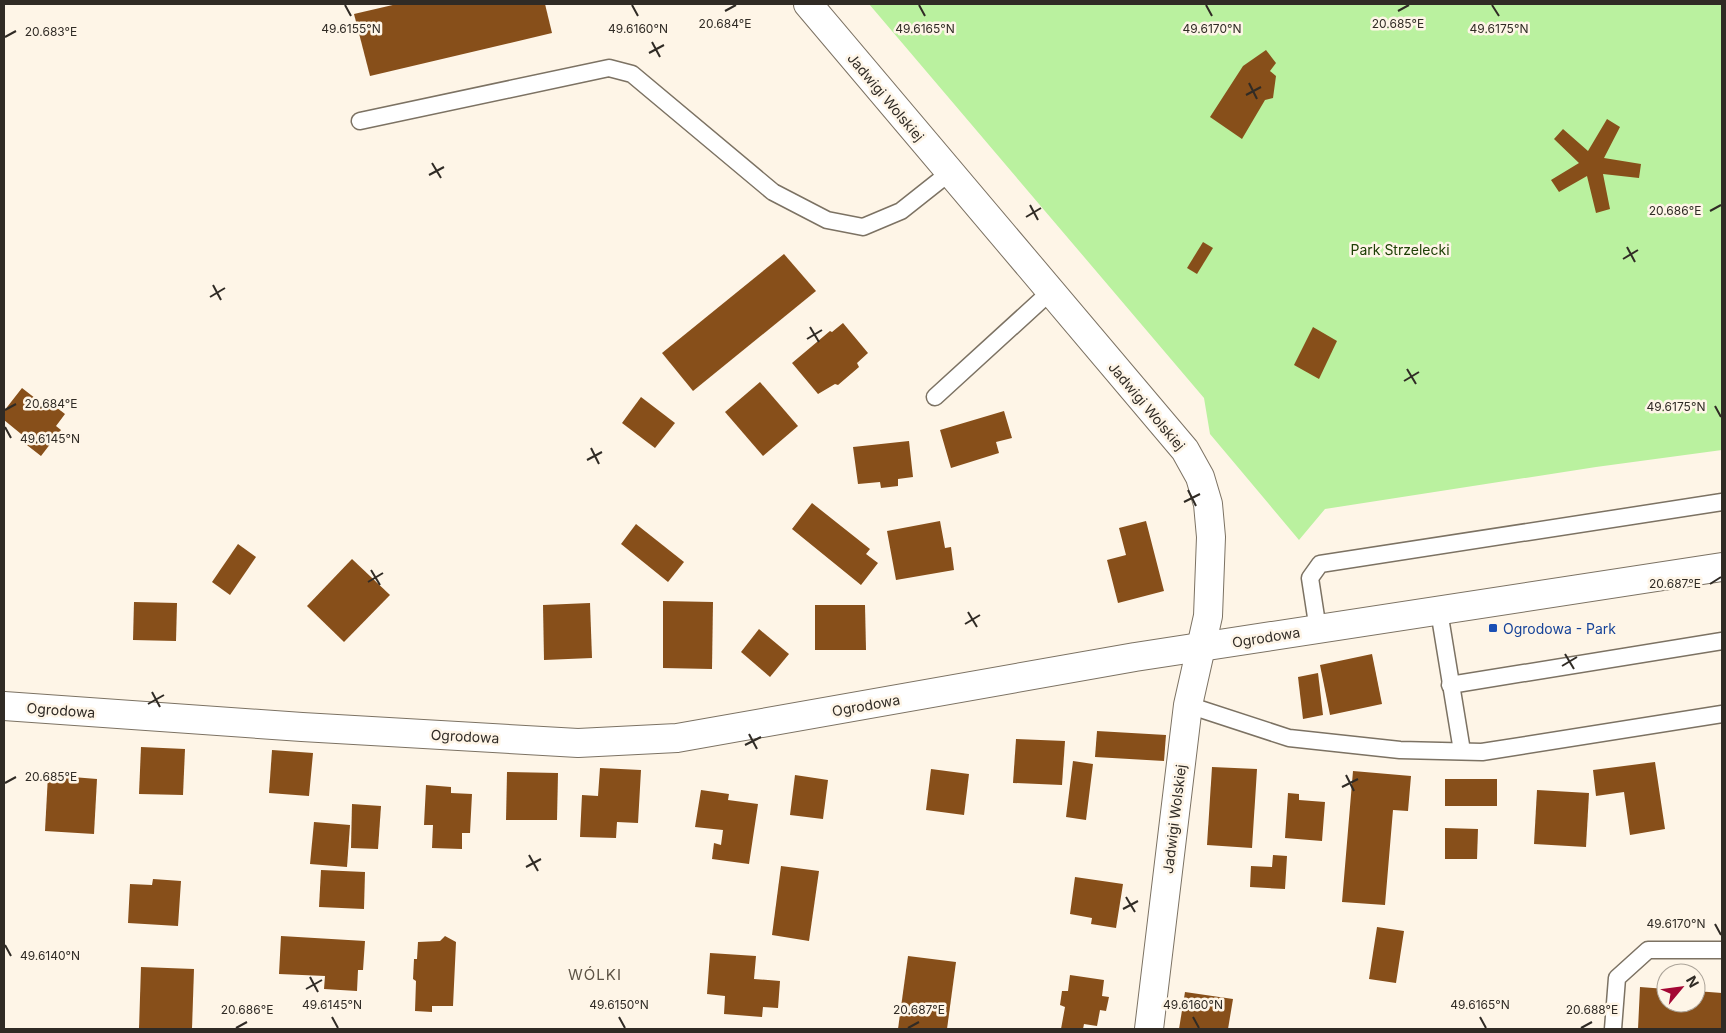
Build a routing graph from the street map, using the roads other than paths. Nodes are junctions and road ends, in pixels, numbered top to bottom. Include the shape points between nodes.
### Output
1 (808, 4) edge
2 (360, 121) dead end
3 (949, 172) junction
4 (1050, 292) junction
5 (935, 397) dead end
6 (1722, 502) edge
7 (1722, 567) edge
8 (1438, 611) junction
9 (1318, 630) junction
10 (1722, 641) edge
11 (1200, 647) junction
12 (1450, 685) junction
13 (1188, 705) junction
14 (4, 706) edge
15 (1722, 714) edge
16 (1462, 751) junction
17 (1722, 950) edge
18 (1149, 1029) edge
19 (1613, 1029) edge

1 - 3 street, Jadwigi Wolskiej
2 - 3 lane via 609,68 632,74 773,192 827,220 863,227 901,211
3 - 4 street, Jadwigi Wolskiej
4 - 5 lane
4 - 11 street, Jadwigi Wolskiej via 1185,450 1200,477 1208,504 1211,537 1208,616
6 - 9 lane via 1320,564 1310,578
7 - 8 street, Ogrodowa
8 - 9 street, Ogrodowa
8 - 12 lane
9 - 11 street, Ogrodowa
10 - 12 lane
11 - 13 street, Jadwigi Wolskiej
11 - 14 street, Ogrodowa via 677,738 578,743
12 - 16 lane
13 - 16 lane via 1289,738 1400,750
13 - 18 street, Jadwigi Wolskiej
15 - 16 lane via 1482,752
17 - 19 lane via 1648,950 1617,978

